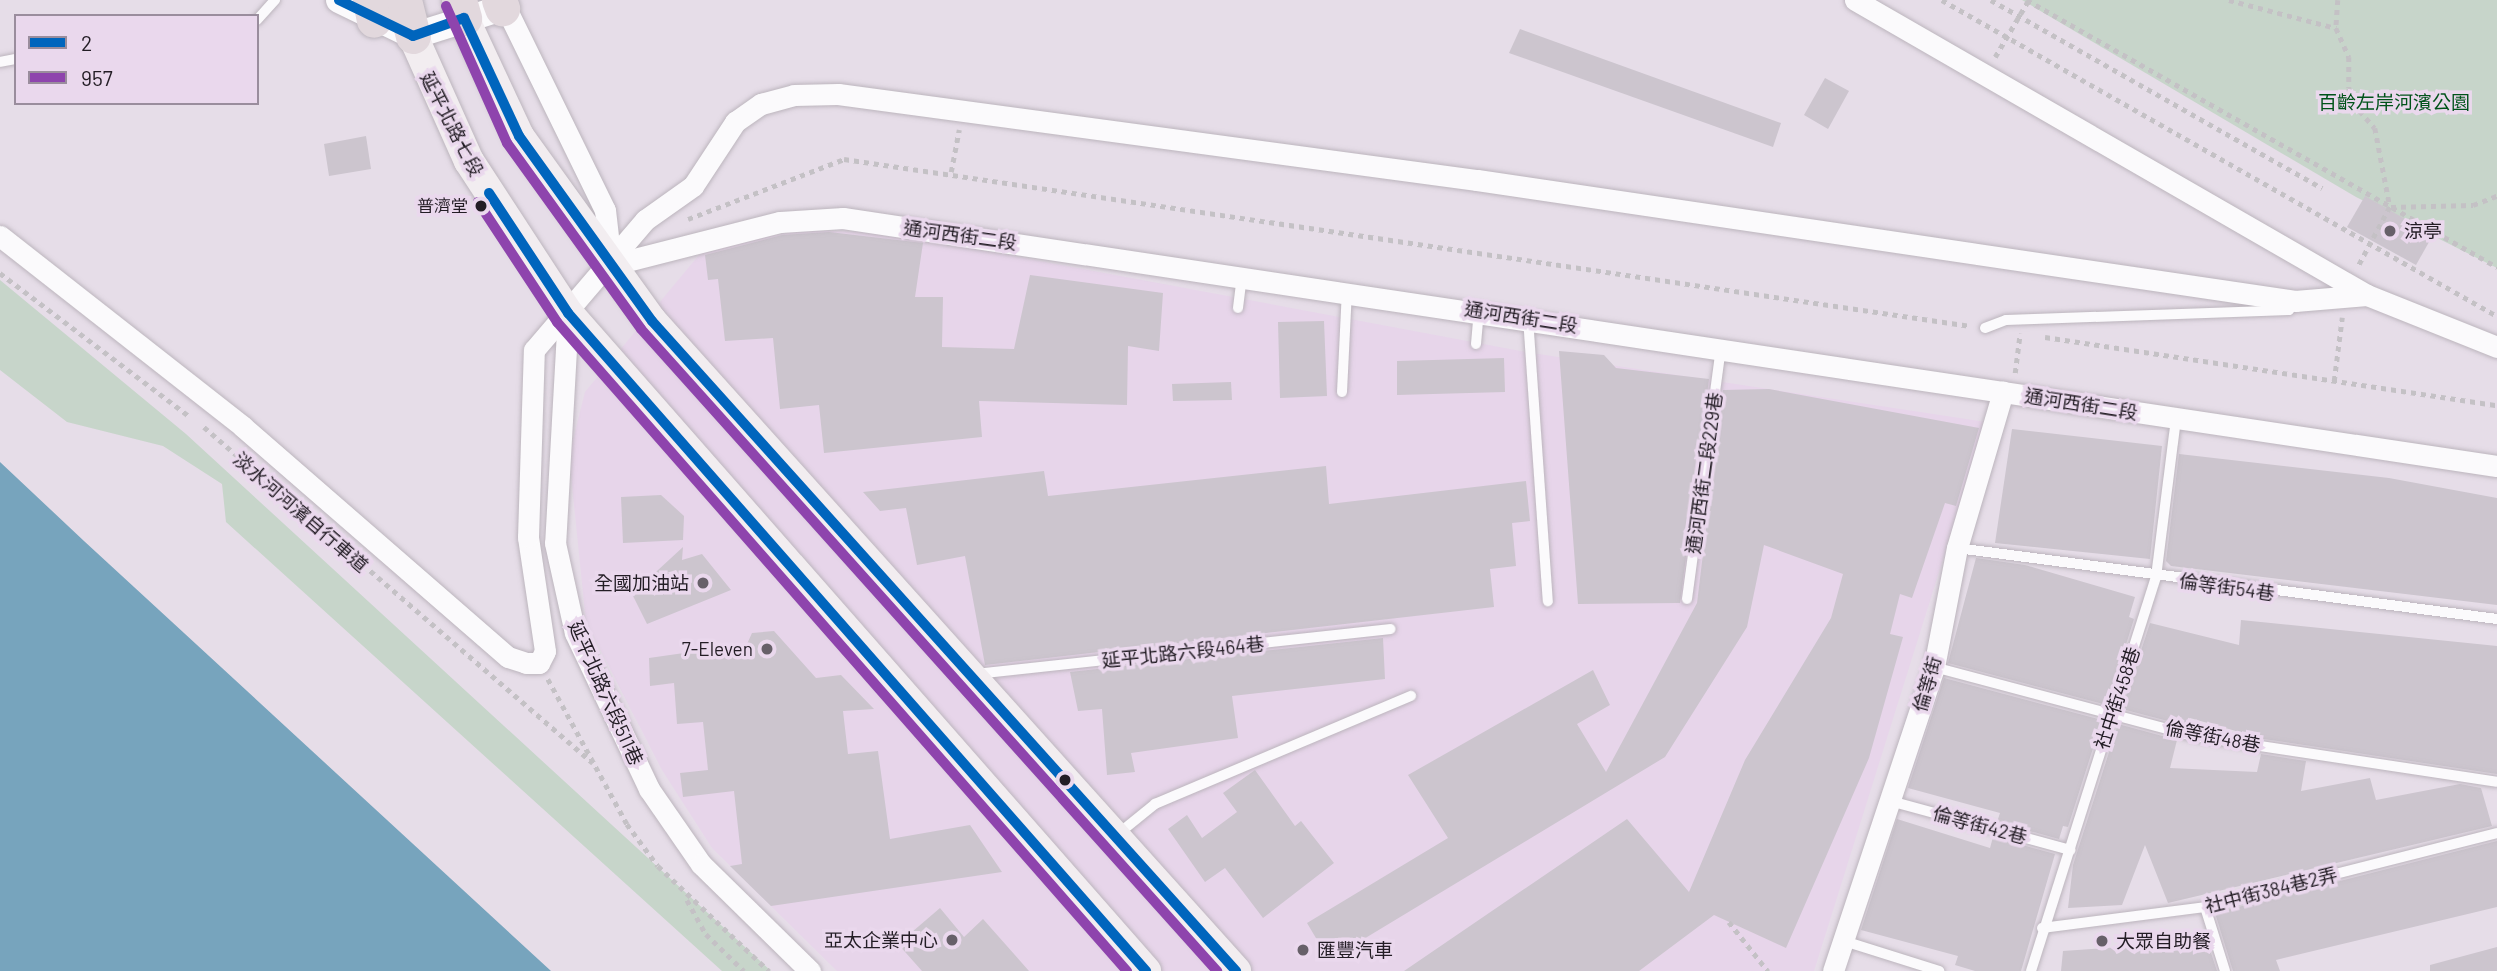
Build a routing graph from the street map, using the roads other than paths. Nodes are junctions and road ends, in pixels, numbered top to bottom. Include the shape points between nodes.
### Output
1 (275, 0) edge
2 (339, 0) edge
3 (404, 0) edge
4 (1855, 0) edge
5 (501, 3) edge
6 (369, 7) edge
7 (461, 9) edge
8 (259, 18) edge
9 (413, 36) junction
10 (0, 236) edge
11 (611, 265) junction
12 (1242, 275) junction
13 (1347, 291) junction
14 (2367, 295) junction
15 (2295, 301) junction
16 (1238, 308) dead end
17 (1479, 310) junction
18 (568, 313) junction
19 (1528, 318) junction
20 (1985, 328) road end
21 (1476, 344) dead end
22 (1721, 347) junction
23 (2497, 347) edge
24 (1995, 391) junction
25 (1342, 392) dead end
26 (2176, 418) junction
27 (2497, 466) edge
28 (1957, 548) junction
29 (2156, 577) junction
30 (1687, 599) dead end
31 (1548, 601) dead end
32 (2497, 620) edge
33 (1391, 629) dead end
34 (1934, 667) junction
35 (975, 674) junction
36 (1411, 696) dead end
37 (2112, 711) junction
38 (2497, 782) edge
39 (1890, 801) junction
40 (2497, 833) edge
41 (1118, 834) junction
42 (2070, 850) junction
43 (2205, 907) junction
44 (2042, 928) junction
45 (1844, 941) junction
46 (810, 971) edge
47 (1146, 971) edge
48 (1236, 971) edge
49 (1833, 971) edge
50 (1939, 971) edge
51 (2031, 971) edge
52 (2224, 971) edge

1 - 8 lane
2 - 6 street
3 - 9 highway
4 - 14 street
5 - 7 street
5 - 11 street via 605,210
6 - 9 street
7 - 9 street
7 - 11 main road via 519,136
9 - 18 main road, 延平北路七段 via 468,161
10 - 18 street via 242,426 508,657 539,663 542,619 528,537 534,350
11 - 12 street, 通河西街二段 via 766,225 843,218
11 - 15 street via 645,220 692,187 734,122 761,104 838,93 1912,241
11 - 18 street
11 - 35 main road via 652,321
12 - 13 street, 通河西街二段
12 - 16 lane
13 - 17 street, 通河西街二段
13 - 25 lane
14 - 15 street
14 - 23 street
15 - 20 lane via 2289,310 2006,320
17 - 19 street, 通河西街二段
17 - 21 lane
18 - 46 street, 延平北路六段511巷 via 555,543 575,633 649,789 701,864
18 - 47 main road, 延平北路七段
19 - 22 street, 通河西街二段
19 - 31 lane
22 - 24 street, 通河西街二段
22 - 30 lane, 通河西街二段229巷
24 - 26 street, 通河西街二段
24 - 28 street, 倫等街
26 - 27 street, 通河西街二段
26 - 29 lane, 社中街458巷
28 - 29 lane, 倫等街54巷
28 - 34 street, 倫等街
29 - 32 lane, 倫等街54巷
29 - 37 lane, 社中街458巷
33 - 35 lane, 延平北路六段464巷
34 - 37 lane, 倫等街48巷
34 - 39 street, 倫等街
35 - 41 main road
36 - 41 lane via 1154,804
37 - 38 lane, 倫等街48巷 via 2194,736
37 - 42 lane, 社中街458巷
39 - 42 lane, 倫等街42巷
39 - 45 street, 倫等街
40 - 43 lane, 社中街384巷2弄
41 - 48 main road
42 - 44 lane, 社中街458巷
43 - 44 lane, 社中街384巷2弄
43 - 52 lane
44 - 51 lane, 社中街458巷
45 - 49 street, 倫等街
45 - 50 lane

